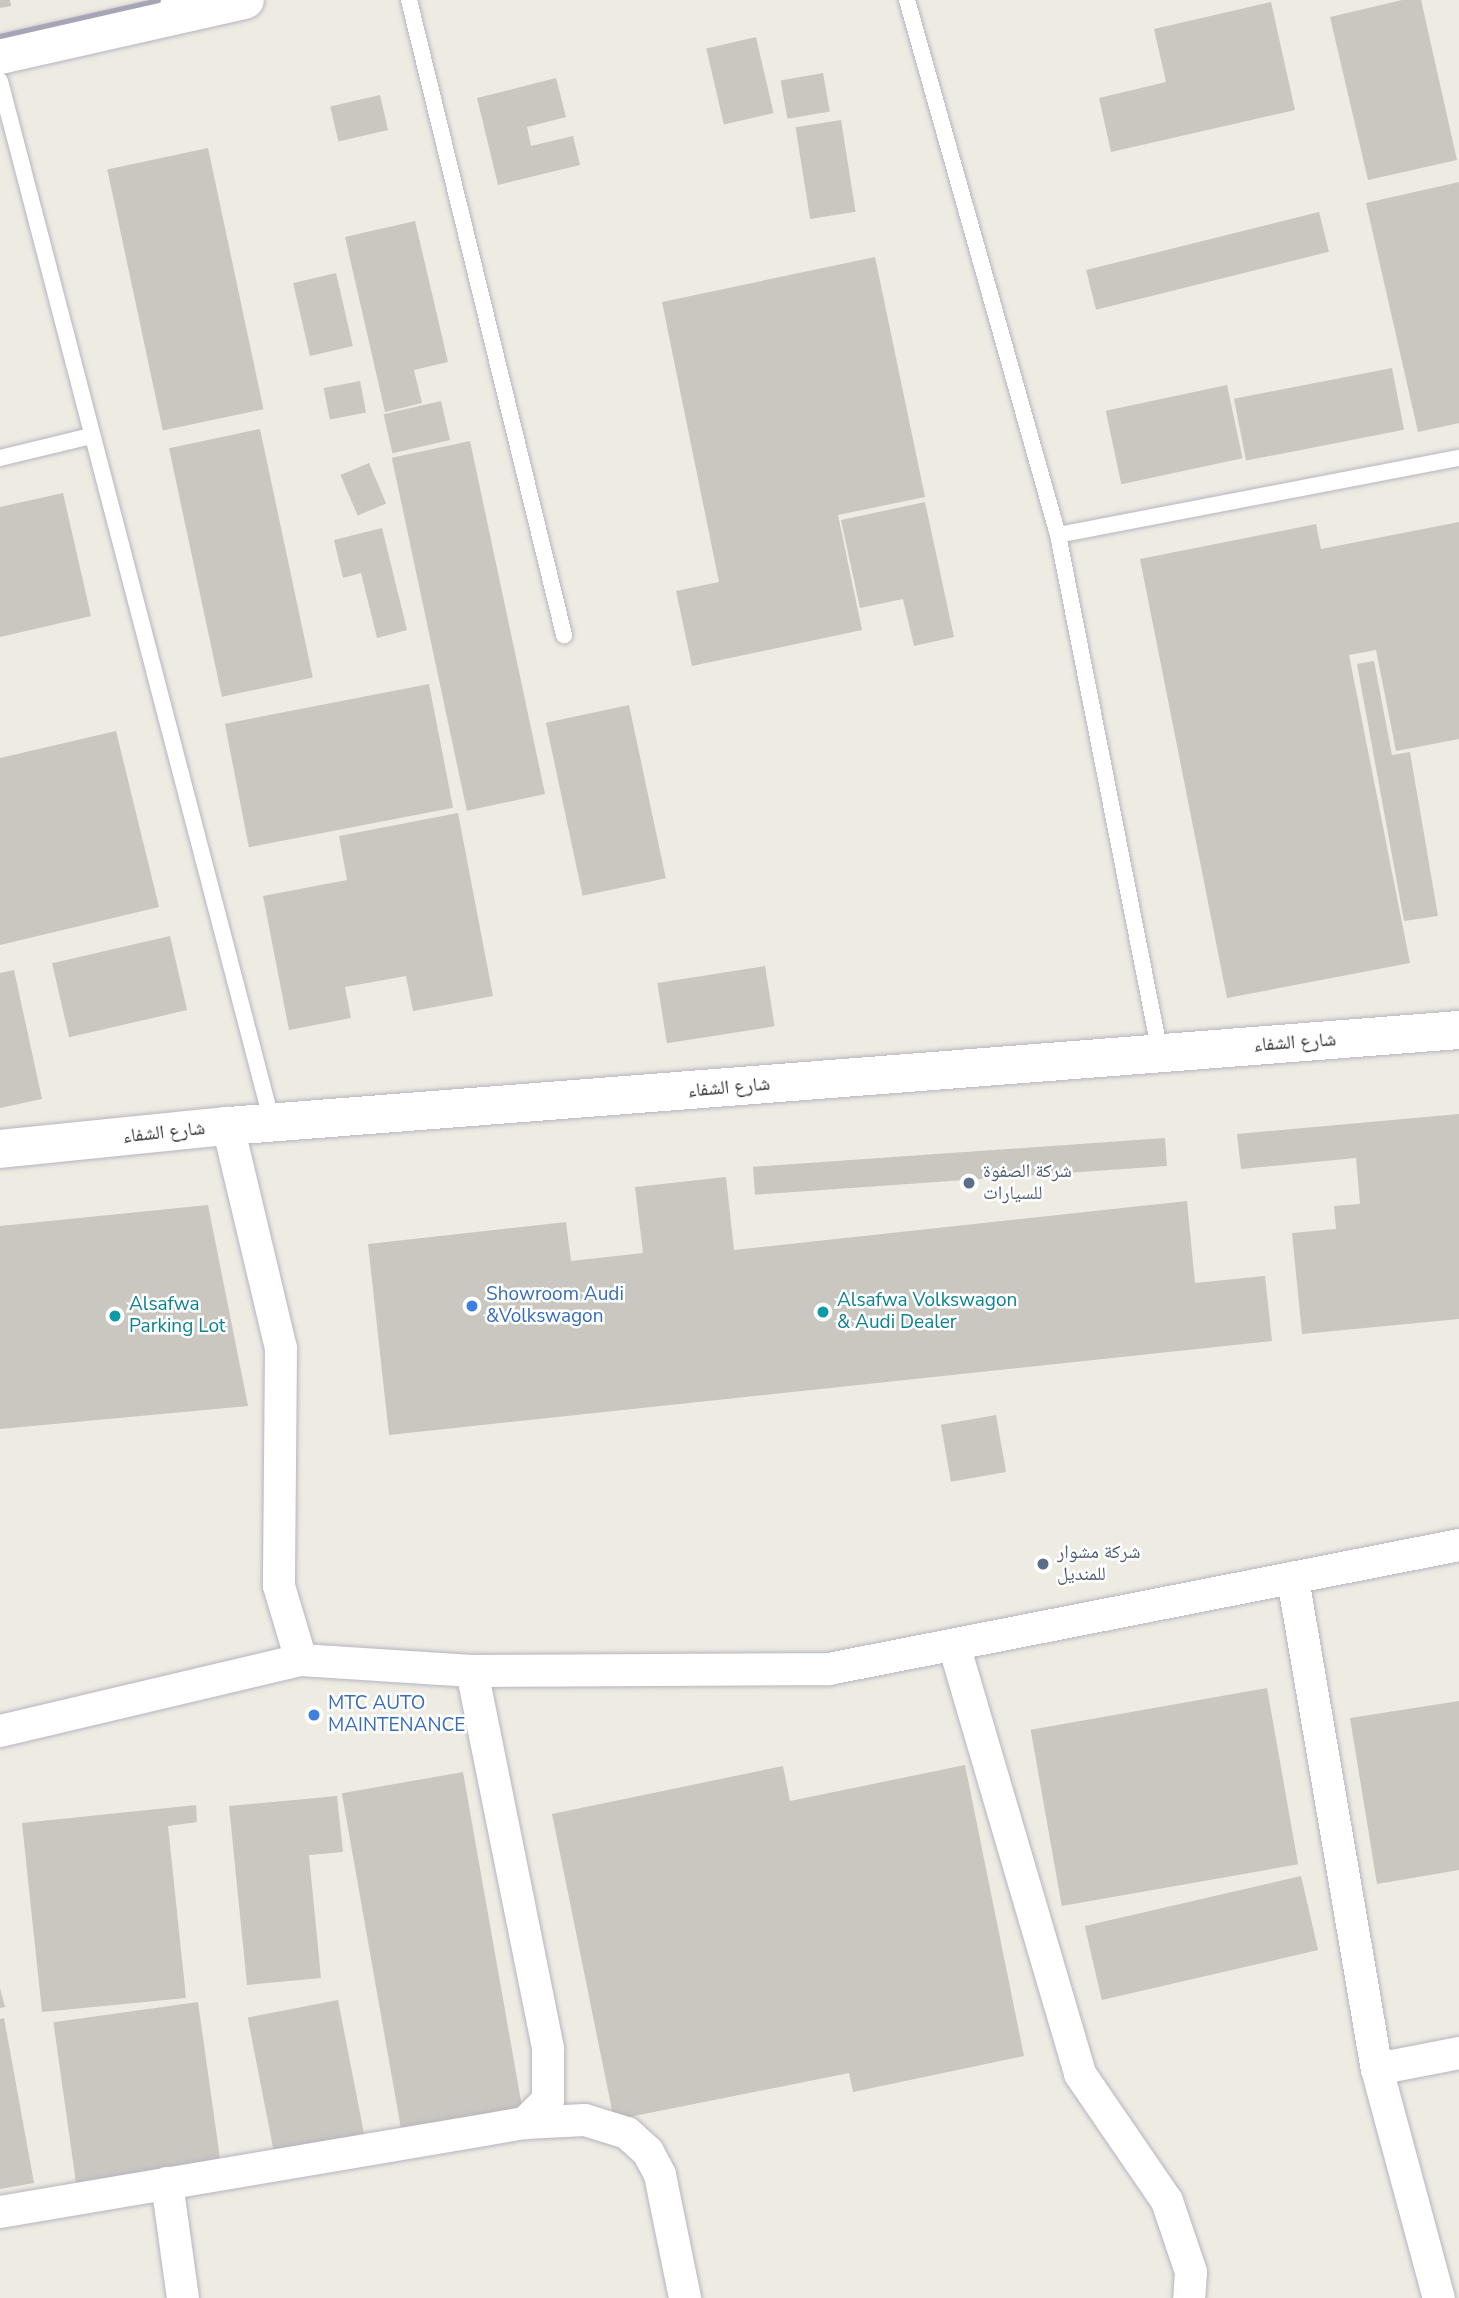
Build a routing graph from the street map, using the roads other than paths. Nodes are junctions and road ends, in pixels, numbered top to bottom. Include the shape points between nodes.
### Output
1 (246, 0) edge
2 (409, 0) edge
3 (907, 0) edge
4 (0, 55) edge
5 (0, 81) edge
6 (91, 436) junction
7 (0, 458) edge
8 (1459, 458) edge
9 (1058, 536) junction
10 (564, 635) dead end
11 (1459, 1030) edge
12 (1160, 1053) junction
13 (272, 1125) junction
14 (228, 1126) junction
15 (0, 1149) edge
16 (1459, 1545) edge
17 (1293, 1578) junction
18 (954, 1645) junction
19 (301, 1660) junction
20 (472, 1671) junction
21 (0, 1731) edge
22 (1459, 2053) edge
23 (1377, 2069) junction
24 (525, 2123) junction
25 (167, 2183) junction
26 (0, 2212) edge
27 (183, 2298) edge
28 (685, 2298) edge
29 (1189, 2298) edge
30 (1438, 2298) edge

1 - 4 street
2 - 10 lane
3 - 9 lane
5 - 6 lane
6 - 7 lane
6 - 13 lane
8 - 9 lane
9 - 12 lane
11 - 12 street, شارع الشفاء
12 - 13 street, شارع الشفاء
13 - 14 street, شارع الشفاء
14 - 15 street, شارع الشفاء
14 - 19 street via 281,1348 276,1517 279,1586
16 - 17 street
17 - 18 street
17 - 23 street
18 - 20 street via 829,1669
18 - 29 street via 1080,2074 1167,2201 1191,2272
19 - 20 street
19 - 21 street
20 - 24 street via 548,2049 548,2100
22 - 23 street
23 - 30 street
24 - 25 street
24 - 28 street via 584,2120 627,2133 648,2152 660,2175
25 - 26 street
25 - 27 street

